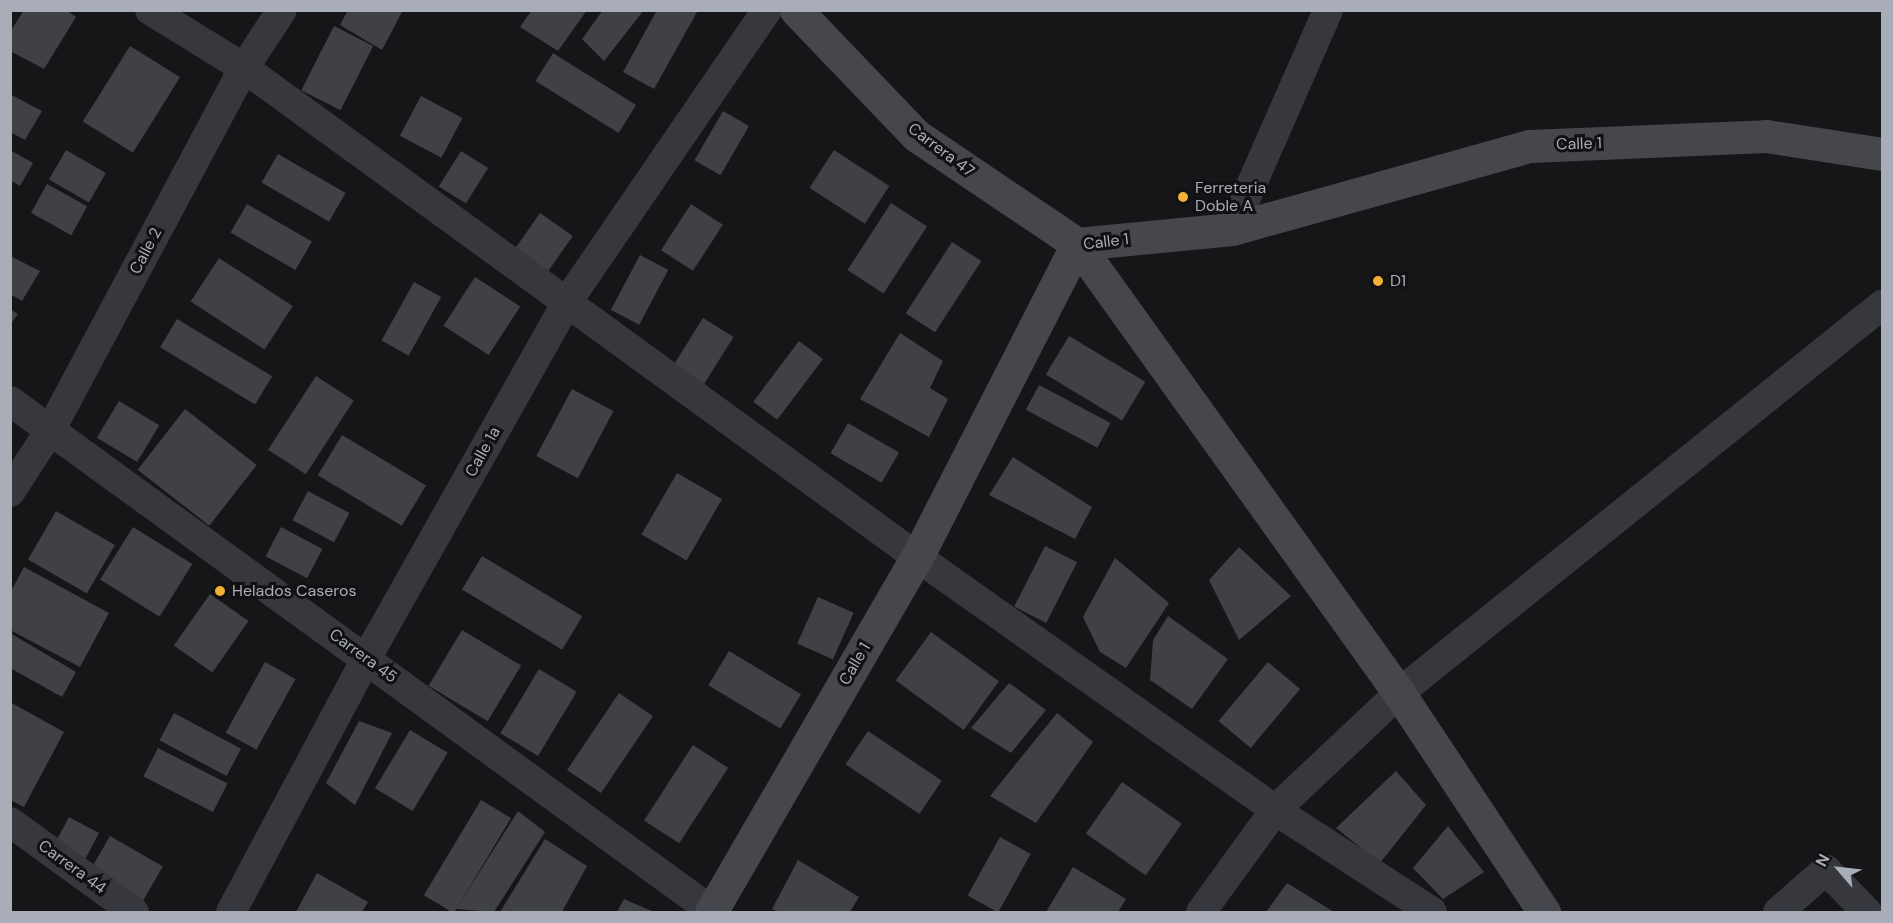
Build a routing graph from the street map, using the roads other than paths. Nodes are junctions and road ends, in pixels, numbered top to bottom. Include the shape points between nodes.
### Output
1 (150, 10) edge
2 (282, 10) edge
3 (767, 10) edge
4 (796, 10) edge
5 (1328, 10) edge
6 (244, 68) junction
7 (1882, 154) edge
8 (1232, 229) junction
9 (1077, 244) junction
10 (567, 302) junction
11 (1882, 305) edge
12 (10, 401) edge
13 (51, 429) junction
14 (10, 492) edge
15 (916, 557) junction
16 (366, 659) junction
17 (1399, 693) junction
18 (1275, 810) junction
19 (10, 822) edge
20 (134, 912) edge
21 (231, 912) edge
22 (712, 912) edge
23 (1201, 912) edge
24 (1432, 912) edge
25 (1544, 912) edge
26 (1778, 912) edge
27 (1867, 912) edge

1 - 6 street
2 - 6 street, Calle 2
3 - 10 street, Calle 1a
4 - 9 main road, Carrera 47 via 916,136
5 - 8 street
6 - 10 street
6 - 13 street, Calle 2
7 - 8 main road, Calle 1 via 1766,136 1530,146
8 - 9 main road, Calle 1
9 - 15 main road, Calle 1
9 - 17 main road
10 - 15 street
10 - 16 street, Calle 1a
11 - 17 street
12 - 13 street, Carrera 45
13 - 14 street, Calle 2
13 - 16 street, Carrera 45
15 - 18 street
15 - 22 main road, Calle 1
16 - 21 street, Calle 1a
16 - 22 street, Carrera 45
17 - 18 street
17 - 25 main road
18 - 23 street
18 - 24 street
19 - 20 street, Carrera 44
26 - 27 street via 1826,870

